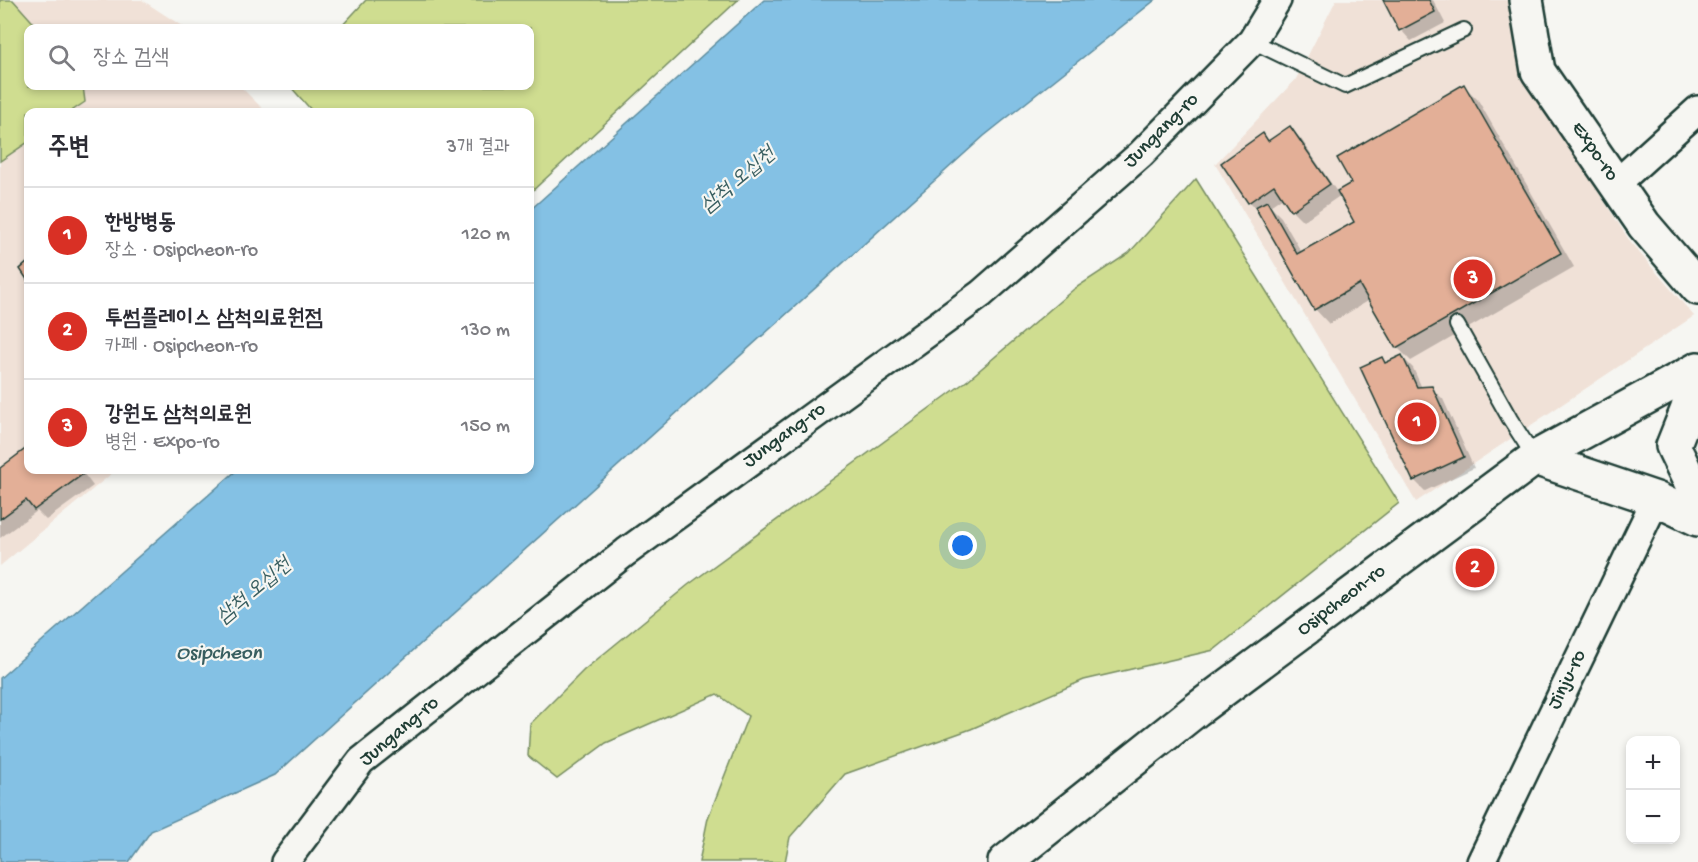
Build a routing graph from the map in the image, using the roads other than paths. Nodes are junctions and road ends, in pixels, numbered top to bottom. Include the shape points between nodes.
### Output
1 (1277, 0) edge
2 (1526, 0) edge
3 (1464, 30) dead end
4 (1252, 41) junction
5 (1698, 110) edge
6 (1616, 184) junction
7 (1698, 288) edge
8 (1457, 325) dead end
9 (1698, 369) edge
10 (1698, 376) edge
11 (1535, 458) junction
12 (1698, 498) edge
13 (1656, 499) junction
14 (1698, 519) edge
15 (1015, 860) edge
16 (285, 862) edge
17 (1481, 862) edge

1 - 4 street, Jungang-ro
2 - 6 street, Expo-ro via 1538,71
3 - 4 lane via 1345,86
4 - 16 street, Jungang-ro via 1141,154 981,294 626,552 361,761
5 - 6 street
6 - 7 street, Expo-ro via 1644,225
8 - 11 lane
9 - 11 street, Osipcheon-ro
10 - 12 street via 1673,446
11 - 13 street
11 - 15 street, Osipcheon-ro via 1196,710
13 - 14 street
13 - 17 street, Jinju-ro

